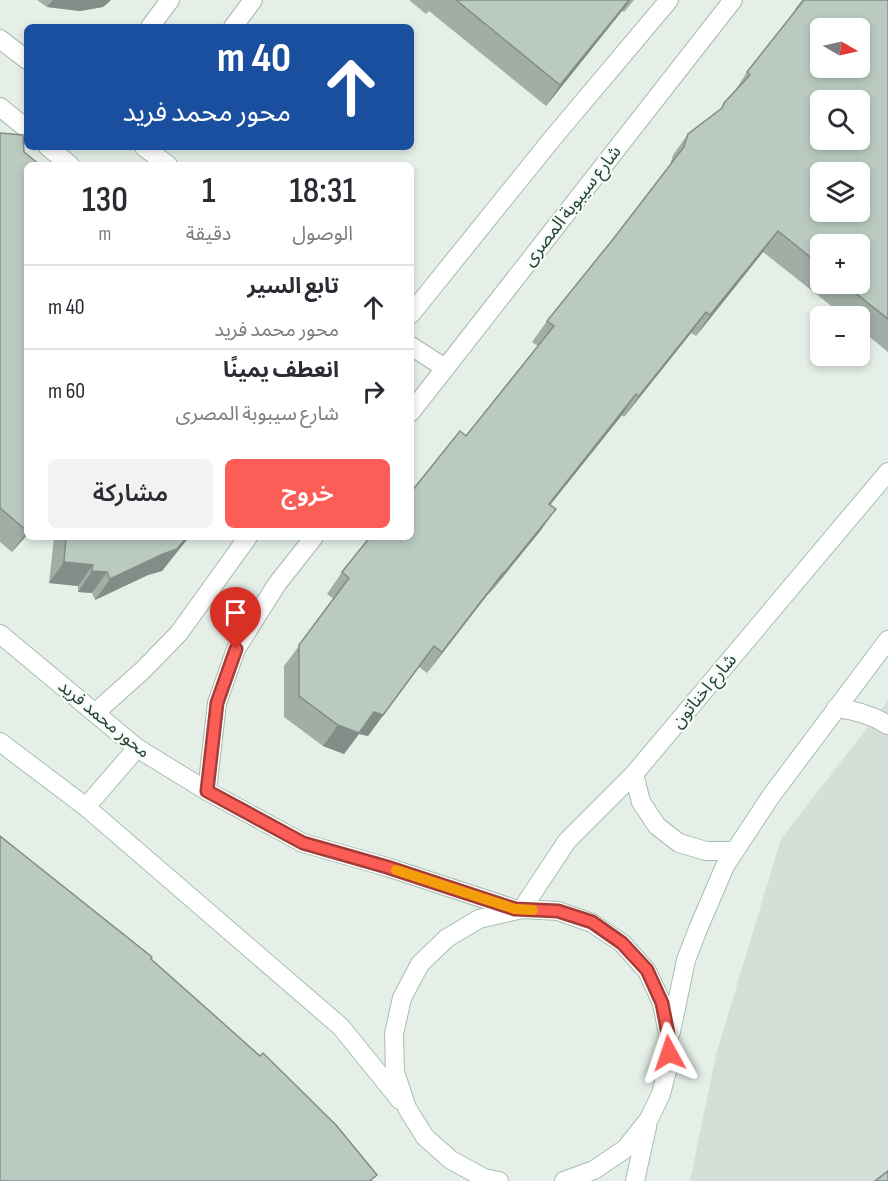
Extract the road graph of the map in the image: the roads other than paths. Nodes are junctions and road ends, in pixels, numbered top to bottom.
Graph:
1 (170, 0) edge
2 (253, 0) edge
3 (669, 0) edge
4 (734, 0) edge
5 (152, 24) edge
6 (235, 24) edge
7 (0, 39) edge
8 (24, 58) edge
9 (0, 107) edge
10 (24, 127) edge
11 (52, 150) edge
12 (150, 150) edge
13 (166, 158) edge
14 (66, 162) edge
15 (414, 310) edge
16 (414, 348) edge
17 (444, 368) junction
18 (414, 408) edge
19 (888, 472) edge
20 (246, 540) edge
21 (312, 540) edge
22 (0, 634) edge
23 (886, 650) edge
24 (836, 708) junction
25 (95, 713) junction
26 (888, 725) edge
27 (0, 742) edge
28 (136, 748) junction
29 (634, 774) junction
30 (207, 791) junction
31 (86, 807) junction
32 (734, 851) junction
33 (519, 909) junction
34 (669, 1039) junction
35 (407, 1108) junction
36 (649, 1119) junction
37 (450, 1160) junction
38 (465, 1181) edge
39 (499, 1181) edge
40 (564, 1181) edge
41 (634, 1181) edge

1 - 5 main road
2 - 6 main road
3 - 15 main road
4 - 17 main road, شارع سيبوبة المصرى
7 - 8 main road
9 - 10 main road
11 - 14 main road
12 - 13 main road
16 - 17 main road
17 - 18 main road, شارع سيبوبة المصرى
19 - 29 main road, شارع اخناتون
20 - 25 main road
21 - 30 main road
22 - 25 main road, محور محمد فريد
23 - 24 main road
24 - 26 main road
24 - 32 main road
25 - 28 main road, محور محمد فريد
27 - 31 main road
28 - 30 main road, محور محمد فريد
28 - 31 main road
29 - 32 main road
29 - 33 main road, شارع اخناتون
30 - 33 main road, محور محمد فريد
31 - 35 main road
32 - 34 main road
33 - 34 main road
33 - 35 main road
34 - 36 main road
35 - 37 main road
36 - 40 main road
36 - 41 main road
37 - 38 main road
37 - 39 main road

